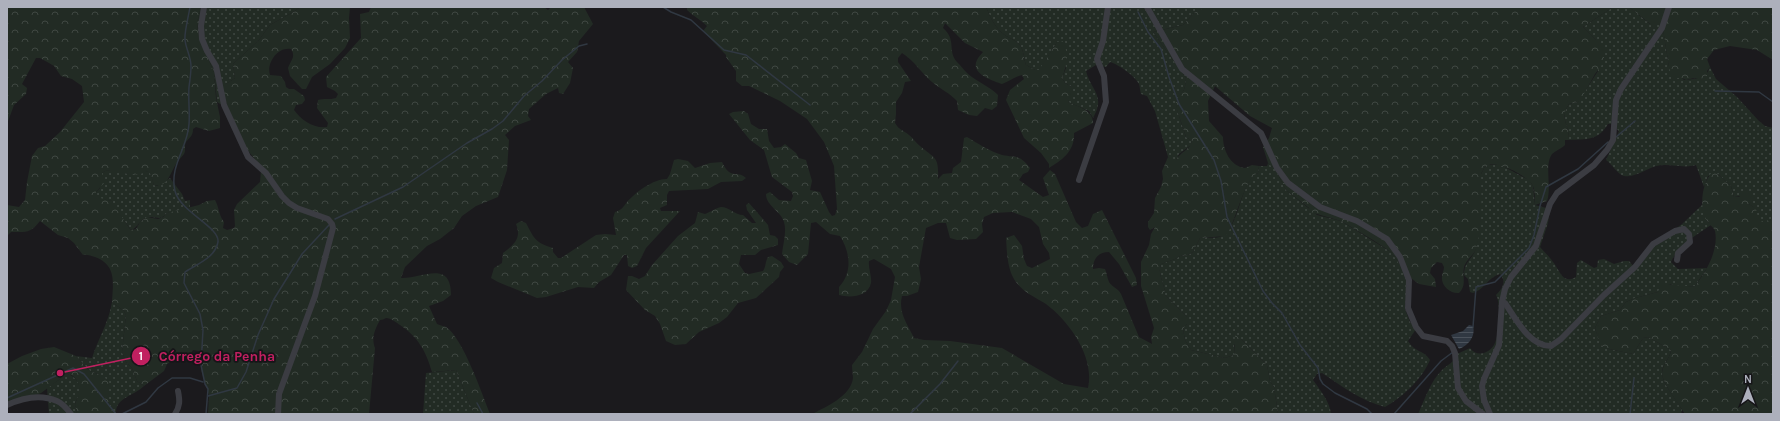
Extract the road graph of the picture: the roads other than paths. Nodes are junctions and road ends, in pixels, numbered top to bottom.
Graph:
1 (204, 7) edge
2 (1108, 7) edge
3 (1147, 7) edge
4 (1669, 7) edge
5 (1079, 180) dead end
6 (1677, 260) dead end
7 (1502, 302) junction
8 (178, 392) dead end
9 (7, 405) edge
10 (71, 414) edge
11 (175, 414) edge
12 (278, 414) edge
13 (1484, 414) edge
14 (1490, 414) edge

1 - 12 street
2 - 5 street
3 - 13 street
4 - 7 street
6 - 7 street
7 - 14 street
8 - 11 street
9 - 10 street

